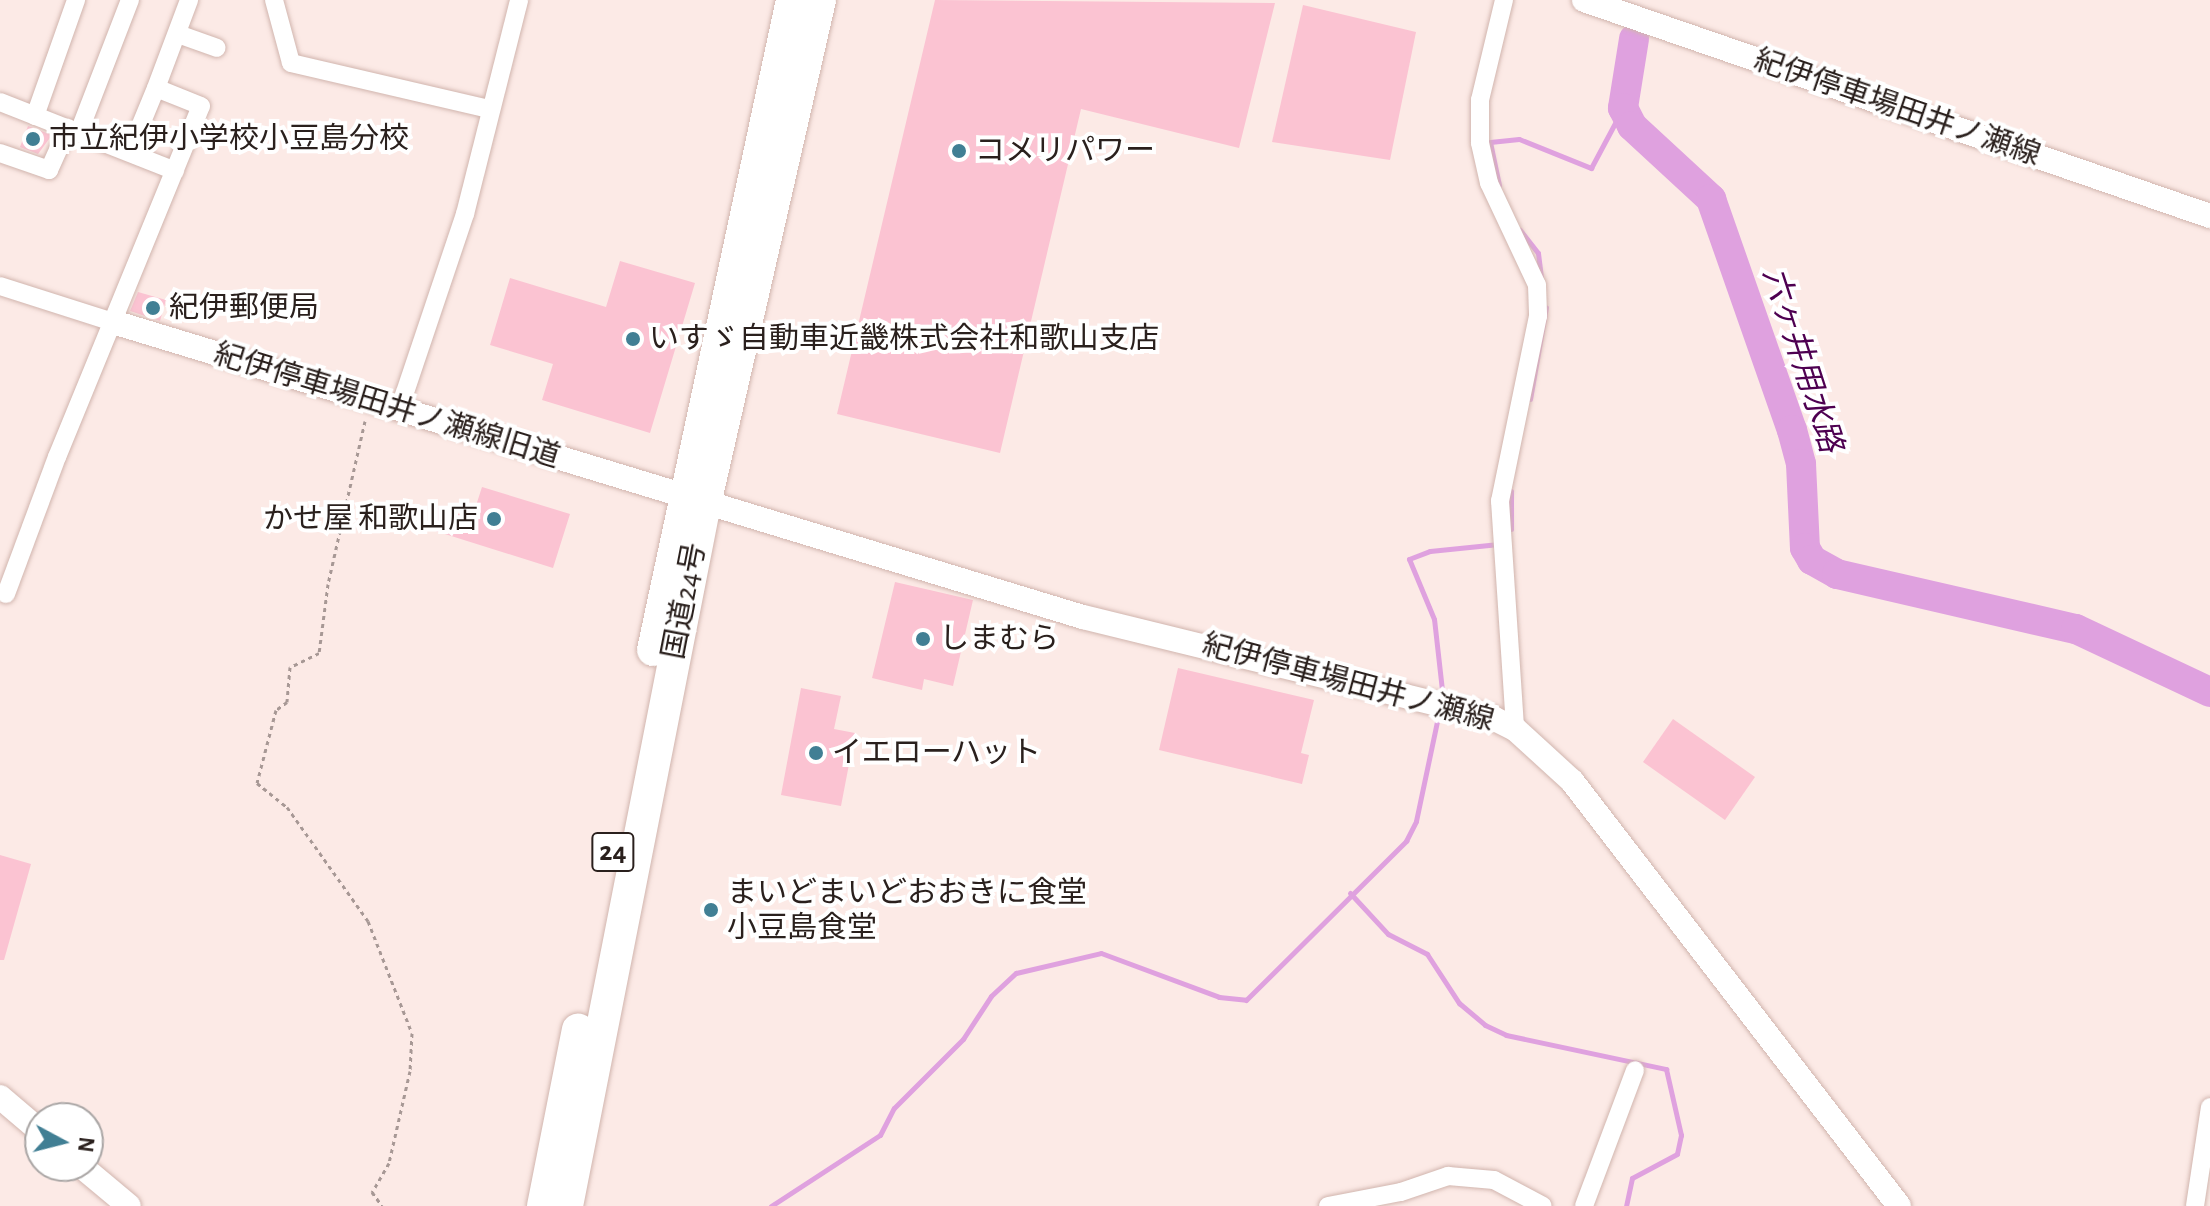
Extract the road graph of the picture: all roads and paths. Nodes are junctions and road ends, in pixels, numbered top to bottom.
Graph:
1 (76, 0) edge
2 (130, 0) edge
3 (189, 0) edge
4 (274, 0) edge
5 (519, 0) edge
6 (792, 0) edge
7 (820, 0) edge
8 (1504, 0) edge
9 (1584, 0) edge
10 (178, 34) junction
11 (217, 48) dead end
12 (156, 88) junction
13 (1, 104) edge
14 (488, 109) junction
15 (35, 116) junction
16 (74, 130) junction
17 (130, 151) junction
18 (0, 153) edge
19 (175, 171) junction
20 (2210, 216) edge
21 (0, 286) edge
22 (113, 322) junction
23 (368, 401) junction
24 (399, 410) junction
25 (694, 501) junction
26 (6, 594) dead end
27 (1515, 729) junction
28 (1635, 1070) dead end
29 (0, 1097) edge
30 (2210, 1107) edge
31 (24, 1117) edge
32 (100, 1182) edge
33 (129, 1206) edge
34 (382, 1206) edge
35 (543, 1206) edge
36 (567, 1206) edge
37 (1328, 1206) edge
38 (1543, 1206) edge
39 (1584, 1206) edge
40 (1899, 1206) edge
41 (2195, 1206) edge

1 - 15 street
2 - 16 street
3 - 10 street
4 - 14 street
5 - 14 street
6 - 25 highway, 国道24号 / 24
7 - 25 highway, 国道24号 / 24
8 - 27 street
9 - 20 main road, 紀伊停車場田井ノ瀬線
10 - 11 street
10 - 12 street
12 - 17 street
12 - 19 street
13 - 15 street
14 - 24 street
15 - 16 street
16 - 17 street
16 - 18 street
17 - 19 street
19 - 22 street
21 - 22 street, 紀伊停車場田井ノ瀬線旧道
22 - 23 main road, 紀伊停車場田井ノ瀬線旧道
22 - 26 street
23 - 24 main road, 紀伊停車場田井ノ瀬線旧道
23 - 34 path
24 - 25 main road, 紀伊停車場田井ノ瀬線旧道
25 - 27 main road, 紀伊停車場田井ノ瀬線
25 - 35 highway, 国道24号 / 24
25 - 36 highway, 国道24号 / 24
27 - 40 main road, 紀伊停車場田井ノ瀬線
28 - 39 street
29 - 31 main road
30 - 41 street
32 - 33 main road
37 - 38 street

